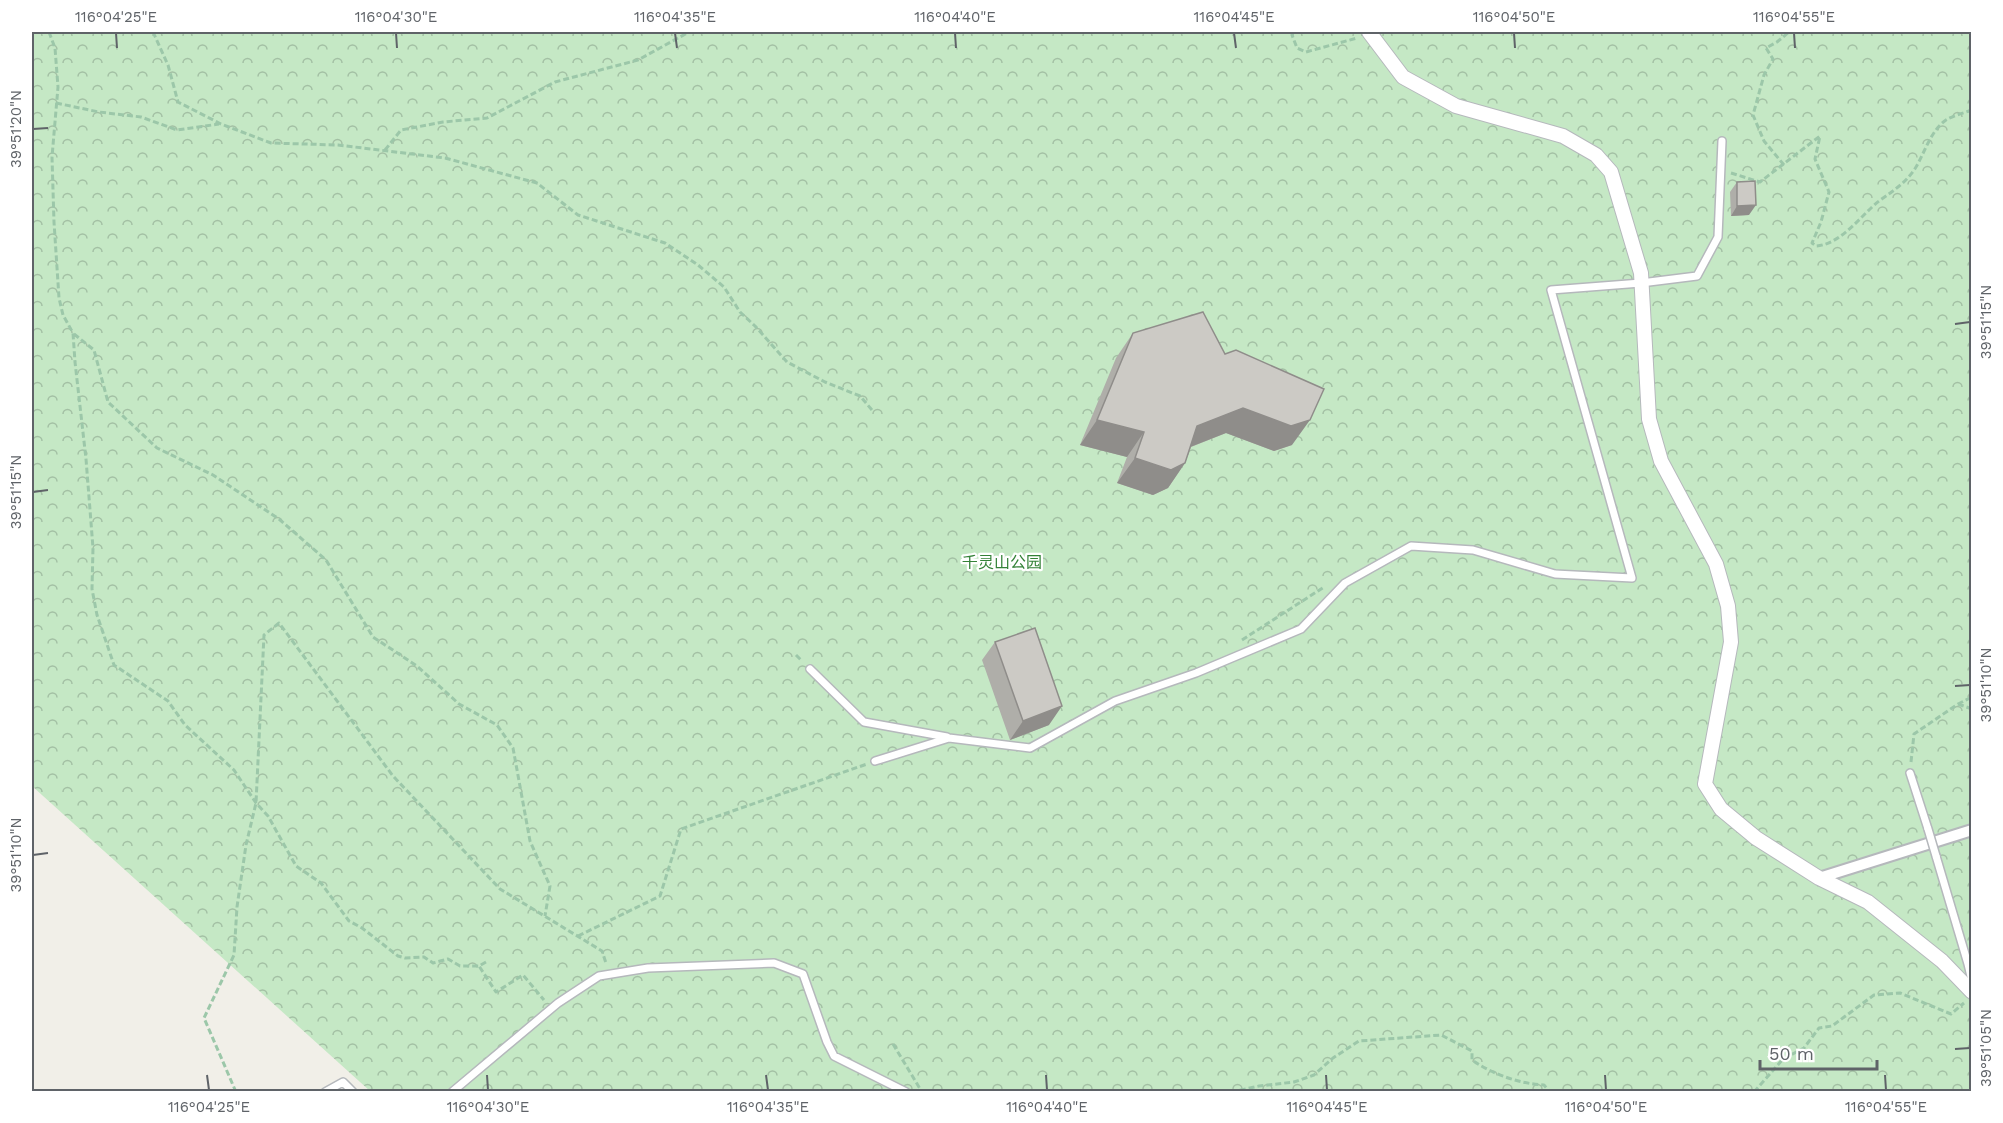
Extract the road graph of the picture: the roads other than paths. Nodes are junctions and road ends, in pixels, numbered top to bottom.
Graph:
1 (1370, 33) edge
2 (1722, 141) dead end
3 (1641, 283) junction
4 (810, 669) dead end
5 (949, 738) junction
6 (875, 761) road end
7 (1910, 773) road end
8 (1971, 830) edge
9 (1820, 878) junction
10 (1971, 981) edge
11 (1971, 992) edge
12 (326, 1092) edge
13 (353, 1092) edge
14 (452, 1092) edge
15 (906, 1092) edge

1 - 3 street
2 - 3 lane
3 - 5 lane
3 - 9 street
4 - 5 lane
5 - 6 lane
7 - 10 lane, bridge
8 - 9 street
9 - 11 street
12 - 13 lane
14 - 15 lane

